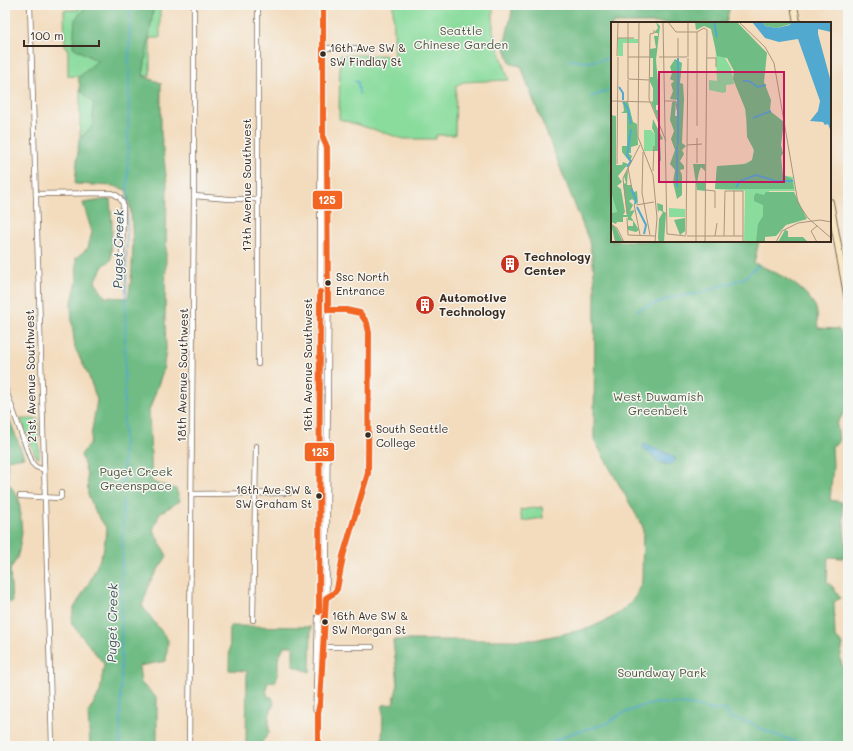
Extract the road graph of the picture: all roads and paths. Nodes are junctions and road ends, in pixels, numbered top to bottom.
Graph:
1 (30, 5) edge
2 (194, 5) edge
3 (258, 5) edge
4 (323, 5) edge
5 (794, 5) edge
6 (797, 22) edge
7 (323, 48) junction
8 (355, 48) dead end
9 (36, 194) junction
10 (194, 196) junction
11 (257, 199) junction
12 (831, 207) edge
13 (122, 260) dead end
14 (848, 300) edge
15 (258, 364) dead end
16 (5, 388) edge
17 (256, 446) dead end
18 (44, 470) junction
19 (61, 493) dead end
20 (256, 493) junction
21 (289, 493) dead end
22 (191, 494) junction
23 (20, 496) dead end
24 (45, 499) junction
25 (253, 620) dead end
26 (321, 647) junction
27 (372, 647) dead end
28 (52, 746) edge
29 (189, 746) edge
30 (318, 746) edge

1 - 9 street, 21st Avenue Southwest
2 - 10 street, 18th Avenue Southwest
3 - 11 street, 17th Avenue Southwest
4 - 7 street, 16th Avenue Southwest
5 - 6 main road
7 - 8 street
7 - 26 street, 16th Avenue Southwest
9 - 13 street
9 - 18 street, 21st Avenue Southwest
10 - 11 street
10 - 22 street, 18th Avenue Southwest
11 - 15 street, 17th Avenue Southwest
12 - 14 main road
16 - 18 street
17 - 20 street
18 - 24 street, 21st Avenue Southwest
19 - 24 street
20 - 21 street
20 - 22 street
20 - 25 street
22 - 29 street, 18th Avenue Southwest
23 - 24 street
24 - 28 street, 21st Avenue Southwest
26 - 27 street
26 - 30 street, 16th Avenue Southwest

